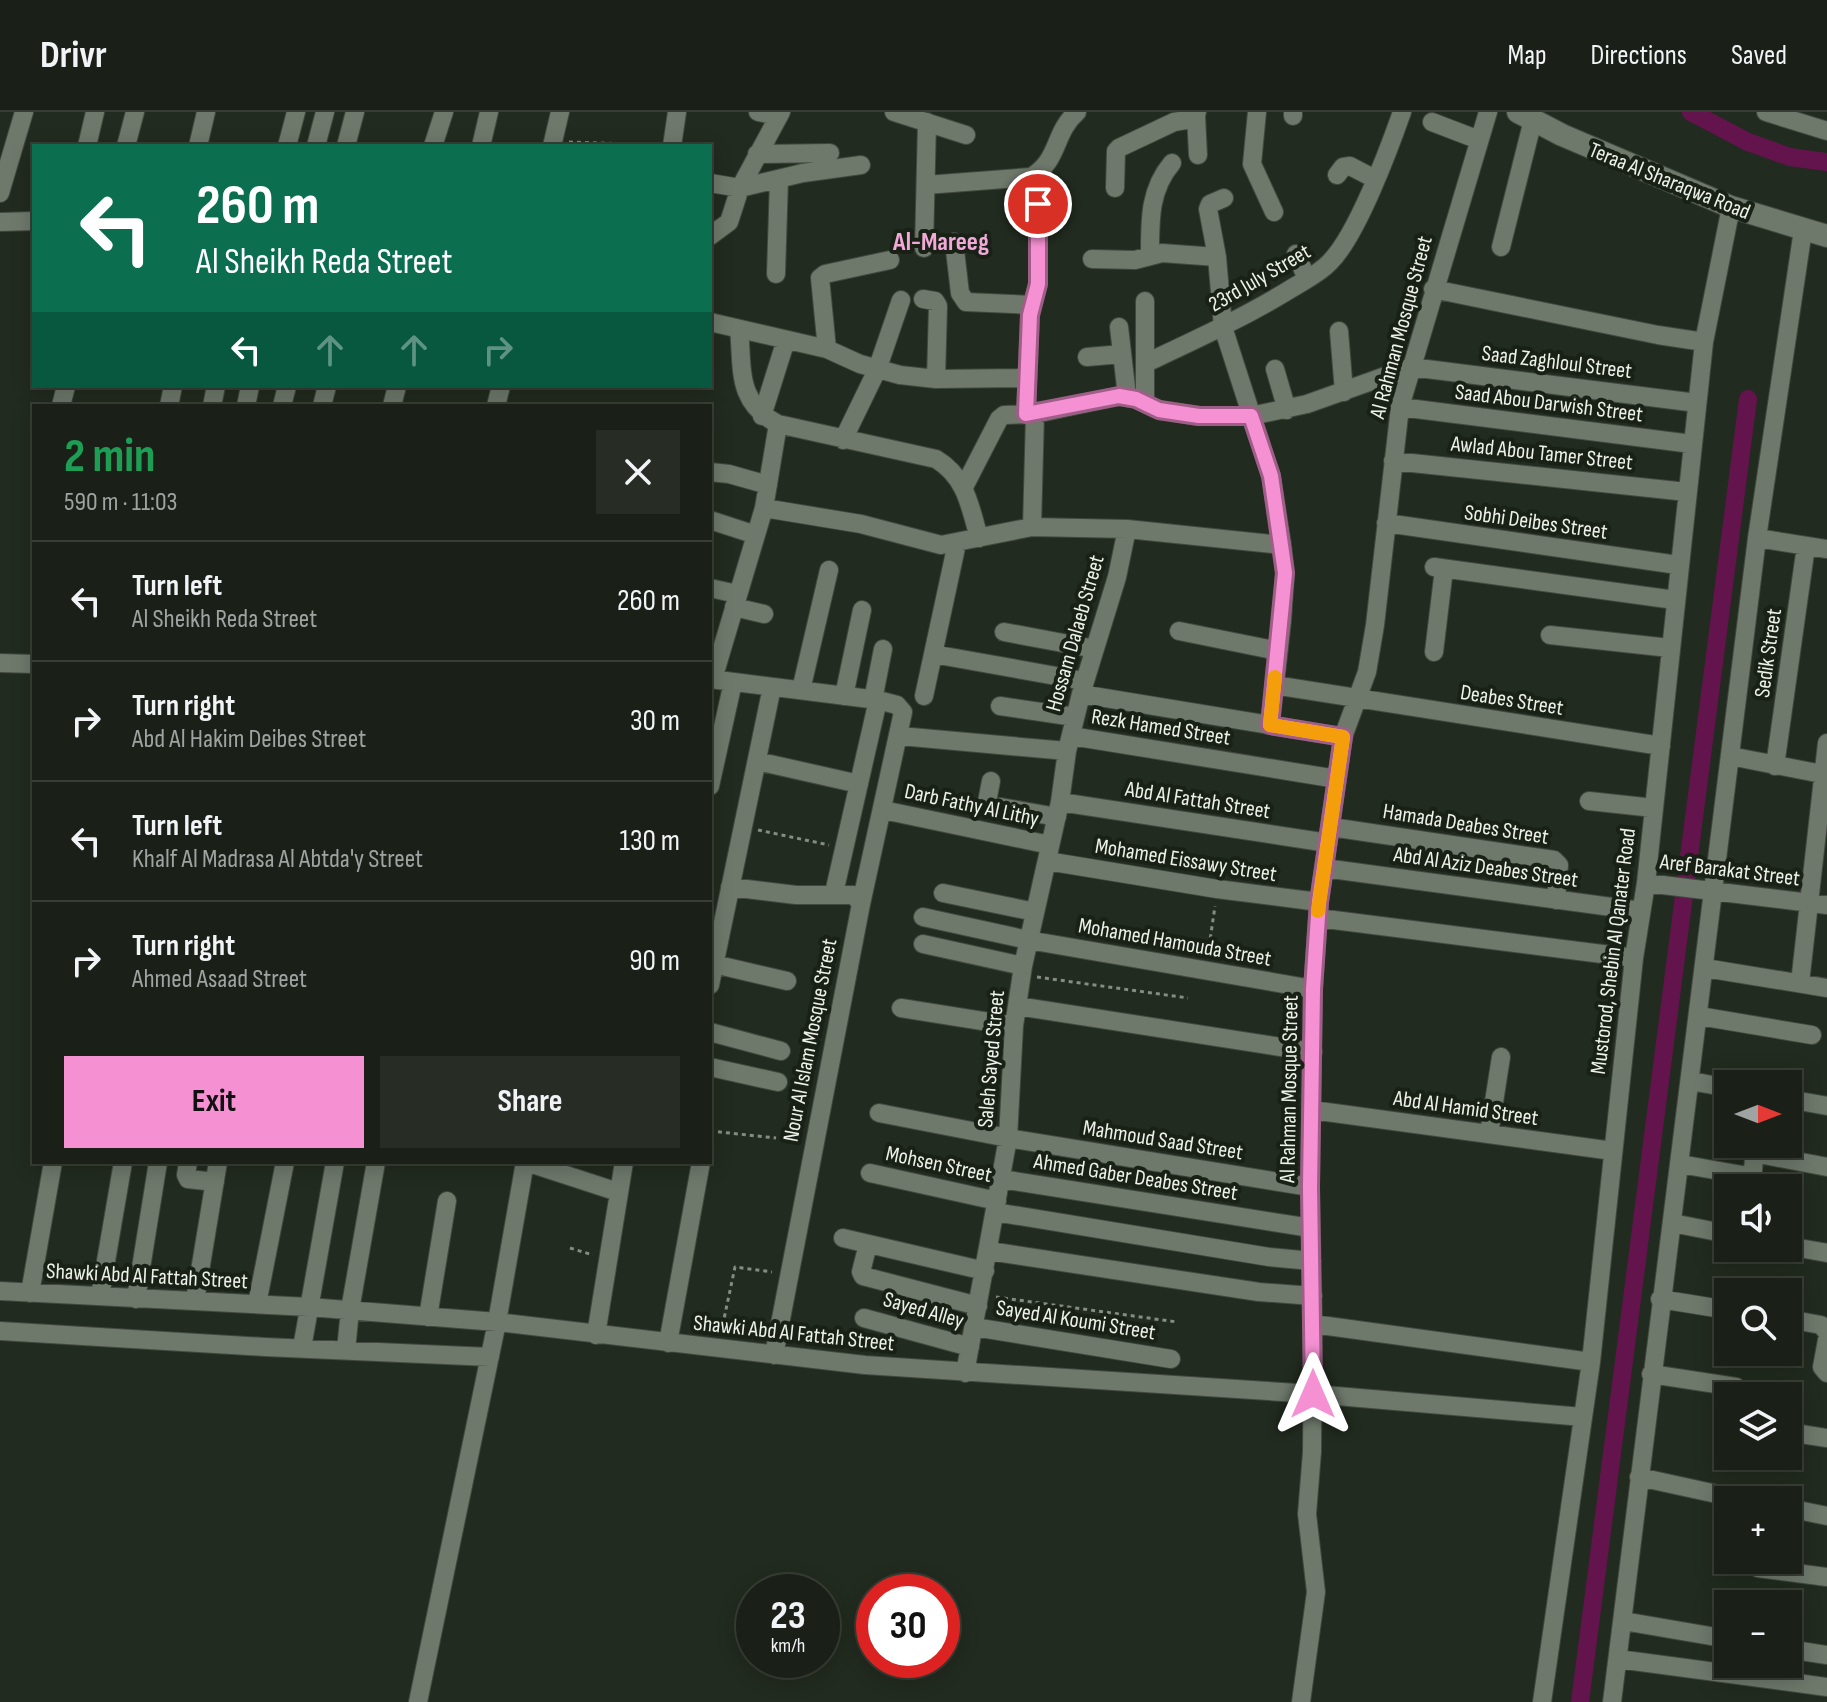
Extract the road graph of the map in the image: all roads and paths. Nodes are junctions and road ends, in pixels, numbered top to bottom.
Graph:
1 (24, 112) edge
2 (95, 112) edge
3 (135, 112) edge
4 (206, 112) edge
5 (296, 112) edge
6 (325, 112) edge
7 (355, 112) edge
8 (489, 112) edge
9 (560, 112) edge
10 (677, 112) edge
11 (758, 112) edge
12 (894, 112) edge
13 (1077, 112) edge
14 (1257, 112) edge
15 (1402, 112) edge
16 (1488, 112) edge
17 (1766, 112) edge
18 (780, 114) edge
19 (1197, 114) edge
20 (1525, 116) edge
21 (1164, 118) edge
22 (1800, 118) edge
23 (442, 120) edge
24 (927, 122) junction
25 (1432, 122) dead end
26 (1827, 131) edge
27 (966, 135) dead end
28 (1479, 140) junction
29 (87, 144) edge
30 (127, 144) edge
31 (198, 144) edge
32 (288, 144) edge
33 (317, 144) edge
34 (347, 144) edge
35 (434, 144) edge
36 (481, 144) edge
37 (553, 144) edge
38 (672, 144) edge
39 (830, 153) dead end
40 (757, 154) junction
41 (1198, 155) dead end
42 (1172, 163) dead end
43 (861, 165) dead end
44 (1337, 175) dead end
45 (779, 179) junction
46 (1375, 179) junction
47 (712, 183) edge
48 (926, 185) junction
49 (740, 188) junction
50 (1115, 188) dead end
51 (0, 193) edge
52 (1224, 198) dead end
53 (1038, 204) dead end
54 (1731, 207) junction
55 (1274, 212) dead end
56 (32, 221) edge
57 (0, 222) edge
58 (1803, 230) junction
59 (712, 235) edge
60 (1827, 236) edge
61 (954, 242) dead end
62 (1501, 247) dead end
63 (924, 248) dead end
64 (1296, 254) dead end
65 (1150, 256) junction
66 (1217, 257) junction
67 (1092, 259) dead end
68 (890, 260) dead end
69 (776, 274) dead end
70 (1307, 279) junction
71 (1433, 289) junction
72 (923, 299) dead end
73 (901, 300) dead end
74 (1145, 301) dead end
75 (1032, 305) junction
76 (712, 322) edge
77 (1119, 327) dead end
78 (1223, 327) junction
79 (739, 329) junction
80 (1339, 331) dead end
81 (786, 340) junction
82 (1704, 342) junction
83 (827, 349) junction
84 (1122, 354) junction
85 (1087, 357) dead end
86 (1146, 363) junction
87 (1411, 367) junction
88 (1275, 369) dead end
89 (877, 370) junction
90 (1027, 378) junction
91 (936, 379) junction
92 (1344, 392) junction
93 (1136, 399) junction
94 (1697, 403) junction
95 (1400, 407) junction
96 (1287, 410) junction
97 (1030, 414) junction
98 (1251, 416) junction
99 (770, 420) junction
100 (843, 440) junction
101 (1692, 444) junction
102 (1393, 461) junction
103 (712, 472) edge
104 (768, 485) junction
105 (964, 487) junction
106 (1687, 492) junction
107 (764, 508) junction
108 (713, 521) dead end
109 (1386, 523) junction
110 (1032, 527) junction
111 (1127, 529) junction
112 (756, 535) junction
113 (979, 538) junction
114 (1757, 538) junction
115 (957, 543) junction
116 (1282, 545) junction
117 (1806, 546) junction
118 (1827, 549) edge
119 (1678, 565) junction
120 (829, 570) dead end
121 (712, 589) edge
122 (736, 600) junction
123 (1675, 600) junction
124 (862, 610) dead end
125 (764, 614) dead end
126 (1179, 631) dead end
127 (1004, 632) dead end
128 (1550, 635) dead end
129 (1670, 648) junction
130 (883, 649) dead end
131 (1095, 649) junction
132 (1278, 651) junction
133 (1434, 652) dead end
134 (933, 654) junction
135 (0, 663) edge
136 (32, 664) edge
137 (712, 676) edge
138 (712, 679) edge
139 (733, 682) junction
140 (1274, 685) junction
141 (772, 687) junction
142 (1082, 687) junction
143 (801, 690) junction
144 (844, 696) junction
145 (924, 696) dead end
146 (1355, 699) junction
147 (876, 700) junction
148 (1000, 706) dead end
149 (1075, 717) junction
150 (1270, 725) junction
151 (900, 736) junction
152 (1343, 737) junction
153 (1069, 743) junction
154 (1827, 743) edge
155 (1661, 746) junction
156 (1730, 756) junction
157 (757, 761) junction
158 (1775, 766) junction
159 (1825, 775) edge
160 (712, 777) edge
161 (1337, 779) junction
162 (991, 781) dead end
163 (859, 784) junction
164 (1589, 801) dead end
165 (1654, 808) junction
166 (883, 810) junction
167 (1059, 810) junction
168 (743, 827) junction
169 (1330, 835) junction
170 (844, 848) junction
171 (1048, 853) junction
172 (1324, 868) junction
173 (1656, 884) junction
174 (730, 887) junction
175 (1217, 889) junction
176 (1707, 890) junction
177 (834, 893) junction
178 (943, 893) dead end
179 (1556, 900) junction
180 (861, 904) junction
181 (1818, 904) edge
182 (1318, 910) junction
183 (1641, 911) junction
184 (1035, 912) junction
185 (923, 917) dead end
186 (1028, 940) junction
187 (923, 944) dead end
188 (1634, 958) junction
189 (714, 964) junction
190 (1705, 968) junction
191 (1206, 970) junction
192 (1022, 971) junction
193 (712, 974) edge
194 (787, 981) dead end
195 (1800, 983) junction
196 (1827, 988) edge
197 (1313, 989) junction
198 (1188, 998) dead end
199 (1017, 1006) junction
200 (901, 1008) dead end
201 (1699, 1016) junction
202 (1014, 1026) junction
203 (712, 1033) edge
204 (1812, 1035) dead end
205 (781, 1051) dead end
206 (1313, 1052) junction
207 (1501, 1057) dead end
208 (712, 1067) edge
209 (1691, 1081) junction
210 (778, 1082) dead end
211 (1714, 1085) edge
212 (1802, 1102) edge
213 (1827, 1106) edge
214 (1312, 1110) junction
215 (879, 1113) dead end
216 (712, 1131) edge
217 (1489, 1134) junction
218 (776, 1138) dead end
219 (1008, 1138) junction
220 (1613, 1151) junction
221 (53, 1164) edge
222 (123, 1164) edge
223 (158, 1164) edge
224 (188, 1164) edge
225 (218, 1164) edge
226 (285, 1164) edge
227 (335, 1164) edge
228 (376, 1164) edge
229 (526, 1164) edge
230 (532, 1164) edge
231 (624, 1164) edge
232 (701, 1164) edge
233 (1680, 1164) junction
234 (1827, 1167) edge
235 (870, 1173) dead end
236 (1001, 1179) junction
237 (215, 1182) junction
238 (1310, 1187) junction
239 (618, 1192) junction
240 (447, 1201) dead end
241 (996, 1207) junction
242 (1672, 1223) junction
243 (1311, 1228) junction
244 (1714, 1231) edge
245 (843, 1238) dead end
246 (868, 1244) junction
247 (570, 1248) dead end
248 (1802, 1248) edge
249 (989, 1251) junction
250 (1825, 1252) edge
251 (607, 1260) junction
252 (1312, 1261) junction
253 (985, 1271) junction
254 (789, 1275) junction
255 (0, 1291) edge
256 (30, 1293) junction
257 (100, 1296) junction
258 (1313, 1296) junction
259 (136, 1299) junction
260 (1660, 1299) junction
261 (980, 1300) junction
262 (195, 1301) junction
263 (257, 1304) junction
264 (309, 1307) junction
265 (1714, 1308) edge
266 (350, 1310) junction
267 (428, 1317) junction
268 (864, 1318) dead end
269 (497, 1322) junction
270 (1177, 1322) dead end
271 (1313, 1324) junction
272 (974, 1327) junction
273 (0, 1331) edge
274 (596, 1335) junction
275 (1827, 1340) edge
276 (668, 1343) junction
277 (970, 1347) junction
278 (302, 1348) junction
279 (718, 1348) junction
280 (346, 1350) junction
281 (774, 1355) junction
282 (490, 1357) junction
283 (1171, 1359) dead end
284 (1591, 1362) junction
285 (965, 1373) junction
286 (1827, 1373) edge
287 (1651, 1374) junction
288 (1714, 1384) edge
289 (1313, 1394) junction
290 (1583, 1417) junction
291 (1802, 1434) edge
292 (1827, 1438) edge
293 (1639, 1477) junction
294 (1714, 1493) edge
295 (1802, 1511) edge
296 (1827, 1516) edge
297 (1802, 1574) edge
298 (1827, 1577) edge
299 (1623, 1621) junction
300 (1714, 1637) edge
301 (1802, 1651) edge
302 (1827, 1655) edge
303 (1618, 1659) junction
304 (1827, 1687) edge
305 (418, 1702) edge
306 (1301, 1702) edge
307 (1542, 1702) edge
308 (1612, 1702) edge

1 - 51 street
2 - 29 street
3 - 30 street
4 - 31 street
5 - 32 street
6 - 33 street
7 - 34 street
8 - 36 street
9 - 37 street
10 - 38 street
11 - 18 street
12 - 24 street
13 - 48 street
14 - 55 street
15 - 46 street, 23rd July Street
16 - 28 street, Al Rahman Mosque Street
17 - 22 street
18 - 40 street
19 - 21 street
19 - 41 street
20 - 54 street, Teraa Al Sharaqwa Road
20 - 62 street
21 - 50 street
22 - 26 street
23 - 35 street
24 - 27 street
24 - 48 street
25 - 28 street
28 - 71 street, Al Rahman Mosque Street
39 - 40 street
40 - 49 street
42 - 65 street
43 - 45 street
44 - 46 street
45 - 49 street
45 - 69 street
46 - 70 street, 23rd July Street
47 - 49 street
48 - 63 street
49 - 59 street
52 - 66 street
53 - 75 street
54 - 58 street, Teraa Al Sharaqwa Road
54 - 82 street, Mustorod, Shebin Al Qanater Road
56 - 57 street
58 - 60 street, Teraa Al Sharaqwa Road
58 - 114 street
61 - 75 street
64 - 70 street
65 - 66 street
65 - 67 street
66 - 78 street
68 - 83 street
70 - 78 street, 23rd July Street
71 - 82 street
71 - 87 street, Al Rahman Mosque Street
72 - 91 street
73 - 89 street
74 - 86 street
75 - 90 street
76 - 79 street
77 - 84 street
78 - 86 street, 23rd July Street
78 - 98 street
79 - 81 street
79 - 99 street
80 - 92 street
81 - 83 street
81 - 99 street
82 - 94 street, Mustorod, Shebin Al Qanater Road
83 - 89 street
84 - 85 street
84 - 93 street
86 - 93 street
87 - 92 street
87 - 94 street, Saad Zaghloul Street
87 - 95 street, Al Rahman Mosque Street
88 - 96 street
89 - 91 street
89 - 100 street
90 - 91 street
90 - 97 street
92 - 96 street
93 - 97 street
93 - 98 street
94 - 101 street, Mustorod, Shebin Al Qanater Road
95 - 101 street, Saad Abou Darwish Street
95 - 102 street, Al Rahman Mosque Street
96 - 98 street
97 - 105 street
97 - 110 street
98 - 116 street
99 - 100 street
99 - 104 street
100 - 105 street
101 - 106 street, Mustorod, Shebin Al Qanater Road
102 - 106 street, Awlad Abou Tamer Street
102 - 109 street, Al Rahman Mosque Street
103 - 104 street
104 - 107 street
105 - 113 street
106 - 119 street, Mustorod, Shebin Al Qanater Road
107 - 112 street
107 - 115 street
108 - 112 street
109 - 119 street, Sobhi Deibes Street
109 - 146 street, Al Rahman Mosque Street
110 - 111 street
110 - 113 street
111 - 116 street
111 - 131 street, Hossam Dalaeb Street
112 - 122 street
113 - 115 street
114 - 117 street
114 - 156 street
115 - 134 street
116 - 132 street
117 - 118 street
117 - 158 street, Sedik Street
119 - 123 street, Mustorod, Shebin Al Qanater Road
120 - 143 street
121 - 122 street
122 - 125 street
122 - 137 street
123 - 129 street, Mustorod, Shebin Al Qanater Road
123 - 133 street
124 - 144 street
126 - 132 street
127 - 131 street
128 - 129 street
129 - 155 street, Mustorod, Shebin Al Qanater Road
130 - 147 street
131 - 142 street, Hossam Dalaeb Street
132 - 140 street
134 - 142 street
134 - 145 street
135 - 136 street
138 - 139 street
139 - 141 street
139 - 160 street
140 - 146 street
140 - 150 street
141 - 143 street
141 - 157 street
142 - 149 street, Hossam Dalaeb Street
142 - 150 street
143 - 144 street
144 - 147 street
146 - 152 street, Al Rahman Mosque Street
146 - 155 street, Deabes Street
147 - 151 street
147 - 163 street
148 - 149 street
149 - 153 street, Hossam Dalaeb Street
150 - 152 street
151 - 153 street, Rezk Hamed Street
151 - 166 street, Nour Al Islam Mosque Street
152 - 161 street, Al Rahman Mosque Street
153 - 161 street, Rezk Hamed Street
153 - 167 street, Saleh Sayed Street
154 - 159 street
155 - 165 street, Mustorod, Shebin Al Qanater Road
156 - 158 street
156 - 176 street
157 - 163 street
157 - 168 street
158 - 159 street
159 - 181 street
161 - 169 street, Al Rahman Mosque Street
162 - 167 street, Abd Al Fattah Street
163 - 170 street
164 - 165 street
165 - 173 street, Mustorod, Shebin Al Qanater Road
166 - 171 street, Darb Fathy Al Lithy
166 - 180 street, Nour Al Islam Mosque Street
167 - 169 street, Abd Al Fattah Street
167 - 171 street, Saleh Sayed Street
168 - 170 path
168 - 174 street
169 - 172 street, Al Rahman Mosque Street
169 - 179 street, Hamada Deabes Street
170 - 177 street
171 - 175 street, Mohamed Eissawy Street
171 - 184 street, Saleh Sayed Street
172 - 179 street, Abd Al Aziz Deabes Street
172 - 182 street, Al Rahman Mosque Street
173 - 176 street, Aref Barakat Street
173 - 183 street, Mustorod, Shebin Al Qanater Road
174 - 177 street
174 - 189 street
175 - 182 street, Mohamed Eissawy Street
175 - 191 path
176 - 181 street, Aref Barakat Street
176 - 190 street
177 - 180 street
178 - 184 street
179 - 183 street, Abd Al Aziz Deabes Street
180 - 254 street, Nour Al Islam Mosque Street
181 - 195 street
182 - 188 street, Mohamed Eissawy Street
182 - 197 street, Al Rahman Mosque Street
183 - 188 street, Mustorod, Shebin Al Qanater Road
184 - 186 street, Saleh Sayed Street
185 - 186 street, Mohamed Hamouda Street
186 - 191 street, Mohamed Hamouda Street
186 - 192 street, Saleh Sayed Street
187 - 192 street
188 - 220 street, Mustorod, Shebin Al Qanater Road
189 - 193 street
189 - 194 street
190 - 195 street
190 - 201 street
191 - 197 street, Mohamed Hamouda Street
192 - 198 path
192 - 199 street, Saleh Sayed Street
195 - 196 street
197 - 206 street, Al Rahman Mosque Street
199 - 202 street, Saleh Sayed Street
199 - 206 street
200 - 202 street
201 - 204 street
201 - 209 street
202 - 219 street, Saleh Sayed Street
203 - 205 street
206 - 214 street, Al Rahman Mosque Street
207 - 217 street
208 - 210 street
209 - 211 street
209 - 233 street
212 - 213 street
214 - 217 street, Abd Al Hamid Street
214 - 238 street, Al Rahman Mosque Street
215 - 219 street, Mahmoud Saad Street
216 - 218 path
217 - 220 street, Abd Al Hamid Street
219 - 236 street, Saleh Sayed Street
219 - 238 street, Mahmoud Saad Street
220 - 284 street, Mustorod, Shebin Al Qanater Road
221 - 256 street
222 - 257 street
223 - 259 street
224 - 237 street
225 - 237 street
226 - 263 street
227 - 264 street
228 - 266 street
229 - 269 street
230 - 239 street
231 - 239 street
232 - 276 street
233 - 234 street
233 - 242 street
235 - 241 street, Mohsen Street
236 - 241 street, Saleh Sayed Street
236 - 243 street, Ahmed Gaber Deabes Street
237 - 262 street
238 - 243 street, Al Rahman Mosque Street
239 - 251 street
240 - 267 street
241 - 249 street, Saleh Sayed Street
241 - 252 street, Mohsen Street
242 - 244 street
242 - 260 street
243 - 252 street, Al Rahman Mosque Street
245 - 246 street
246 - 253 street
246 - 261 street
247 - 251 path
248 - 250 street
249 - 253 street, Saleh Sayed Street
249 - 258 street
251 - 274 street
252 - 258 street, Al Rahman Mosque Street
253 - 261 street, Saleh Sayed Street
254 - 279 path
254 - 281 street, Nour Al Islam Mosque Street
255 - 256 street, Shawki Abd Al Fattah Street
256 - 257 street, Shawki Abd Al Fattah Street
257 - 259 street, Shawki Abd Al Fattah Street
258 - 271 street, Al Rahman Mosque Street
259 - 262 street, Shawki Abd Al Fattah Street
260 - 265 street
260 - 287 street
261 - 270 path
261 - 272 street, Saleh Sayed Street
262 - 263 street, Shawki Abd Al Fattah Street
263 - 264 street, Shawki Abd Al Fattah Street
264 - 266 street, Shawki Abd Al Fattah Street
264 - 278 street
266 - 267 street, Shawki Abd Al Fattah Street
266 - 280 street
267 - 269 street, Shawki Abd Al Fattah Street
268 - 277 street, Sayed Alley
269 - 274 street, Shawki Abd Al Fattah Street
269 - 282 street
271 - 284 street
271 - 289 street, Al Rahman Mosque Street
272 - 277 street, Saleh Sayed Street
272 - 283 street, Sayed Al Koumi Street
273 - 278 street
274 - 276 street, Shawki Abd Al Fattah Street
275 - 286 street
276 - 279 street, Shawki Abd Al Fattah Street
277 - 285 street, Saleh Sayed Street
278 - 280 street
279 - 281 street, Shawki Abd Al Fattah Street
280 - 282 street
281 - 285 street, Shawki Abd Al Fattah Street
282 - 305 street
284 - 290 street, Mustorod, Shebin Al Qanater Road
285 - 289 street, Shawki Abd Al Fattah Street
287 - 288 street
287 - 293 street
289 - 290 street, Shawki Abd Al Fattah Street
289 - 306 street, Al Rahman Mosque Street
290 - 307 street, Mustorod, Shebin Al Qanater Road
291 - 292 street
293 - 294 street
293 - 299 street
295 - 296 street
297 - 298 street
299 - 300 street
299 - 303 street
301 - 302 street
303 - 304 street
303 - 308 street

